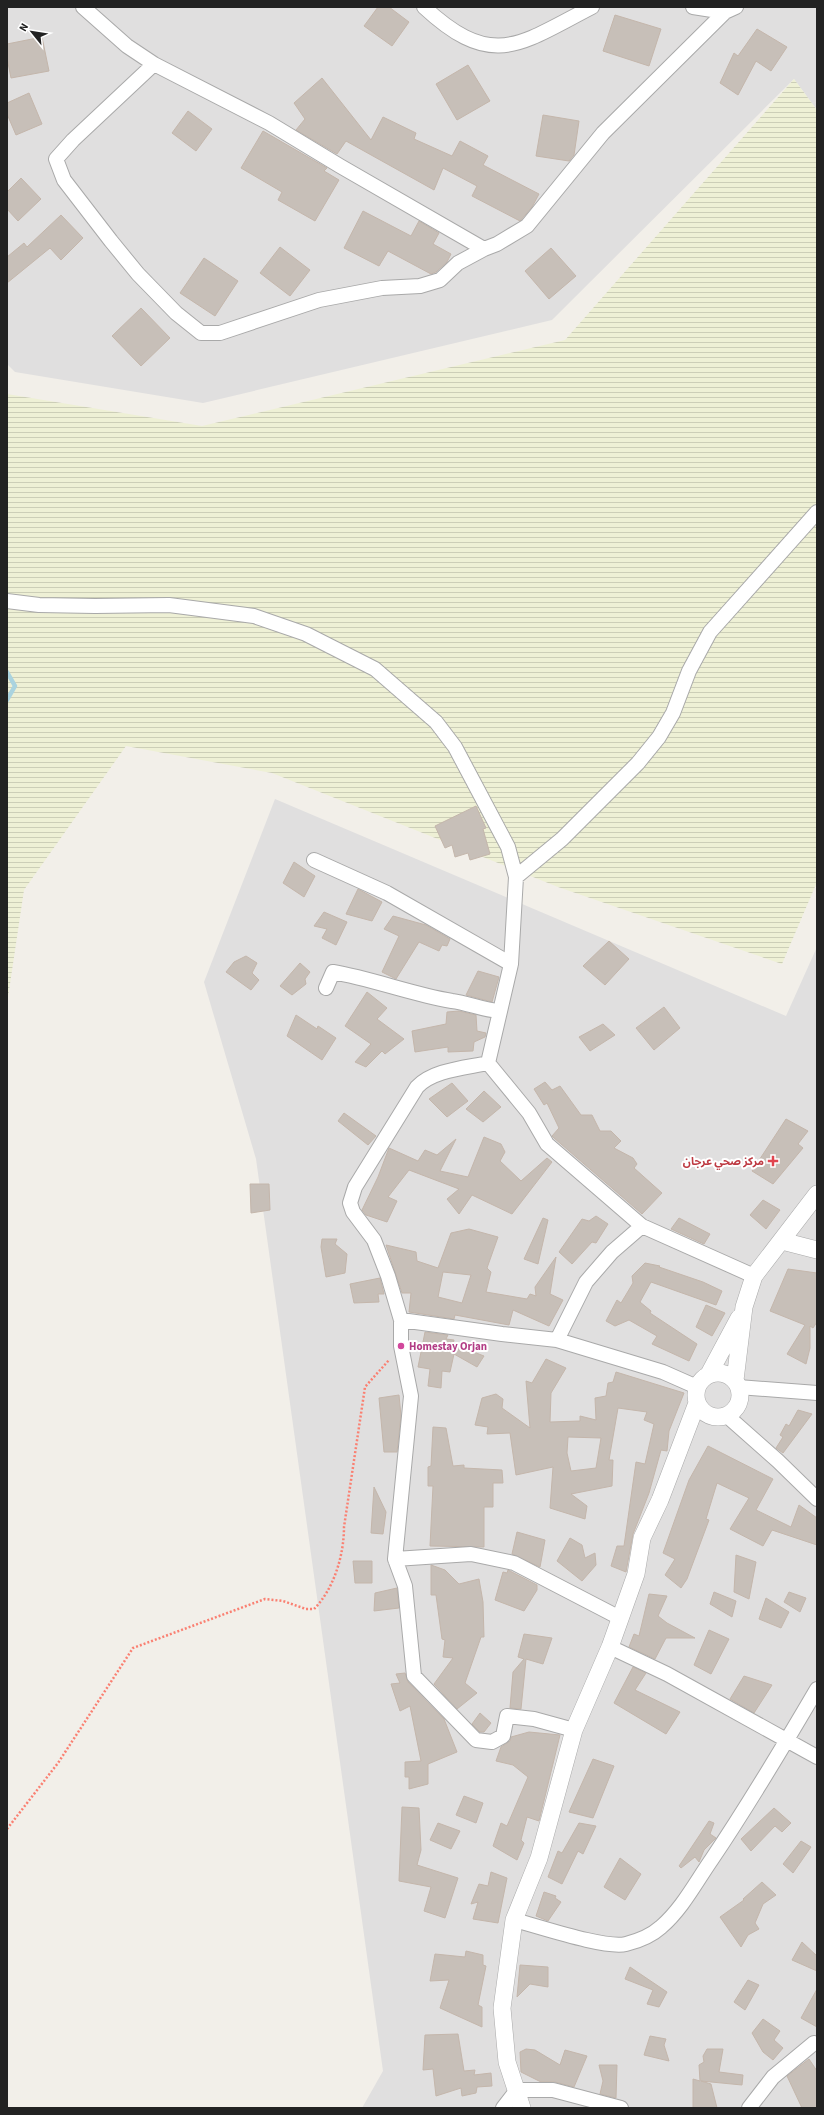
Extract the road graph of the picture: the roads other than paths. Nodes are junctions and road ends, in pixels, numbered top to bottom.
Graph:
1 (83, 7) edge
2 (424, 7) edge
3 (592, 7) edge
4 (693, 7) edge
5 (731, 10) edge
6 (154, 64) junction
7 (484, 249) junction
8 (817, 512) edge
9 (7, 601) edge
10 (314, 860) dead end
11 (516, 877) junction
12 (511, 964) junction
13 (326, 988) dead end
14 (499, 1011) junction
15 (488, 1063) junction
16 (817, 1194) edge
17 (642, 1226) junction
18 (782, 1241) junction
19 (817, 1250) edge
20 (754, 1276) junction
21 (744, 1307) junction
22 (400, 1320) junction
23 (557, 1340) junction
24 (709, 1374) junction
25 (737, 1384) junction
26 (817, 1393) edge
27 (697, 1395) junction
28 (726, 1415) junction
29 (817, 1499) edge
30 (395, 1560) junction
31 (620, 1618) junction
32 (610, 1648) junction
33 (817, 1689) edge
34 (574, 1730) junction
35 (787, 1740) junction
36 (817, 1757) edge
37 (514, 1920) junction
38 (816, 2043) edge
39 (517, 2090) junction
40 (502, 2108) edge
41 (522, 2108) edge
42 (621, 2108) edge
43 (749, 2108) edge

1 - 6 street
2 - 3 street
4 - 5 street
5 - 7 street
6 - 7 street
6 - 7 street
8 - 11 street
9 - 11 street
10 - 12 street
11 - 12 street
12 - 14 street
13 - 14 street
14 - 15 street
15 - 17 street
15 - 22 street
16 - 18 street
17 - 20 street
17 - 23 street
18 - 19 street
18 - 20 street
20 - 21 street
21 - 24 street
21 - 25 street
22 - 23 street
22 - 30 street
23 - 27 street
24 - 25 street
24 - 27 street
25 - 26 street
25 - 28 street
27 - 28 street
27 - 31 street
28 - 29 street
30 - 31 street
30 - 34 street
31 - 32 street
32 - 34 street
32 - 35 street
33 - 35 street
34 - 37 street
35 - 36 street
35 - 37 street
37 - 39 street
38 - 43 street
39 - 40 street
39 - 41 street
39 - 42 street

